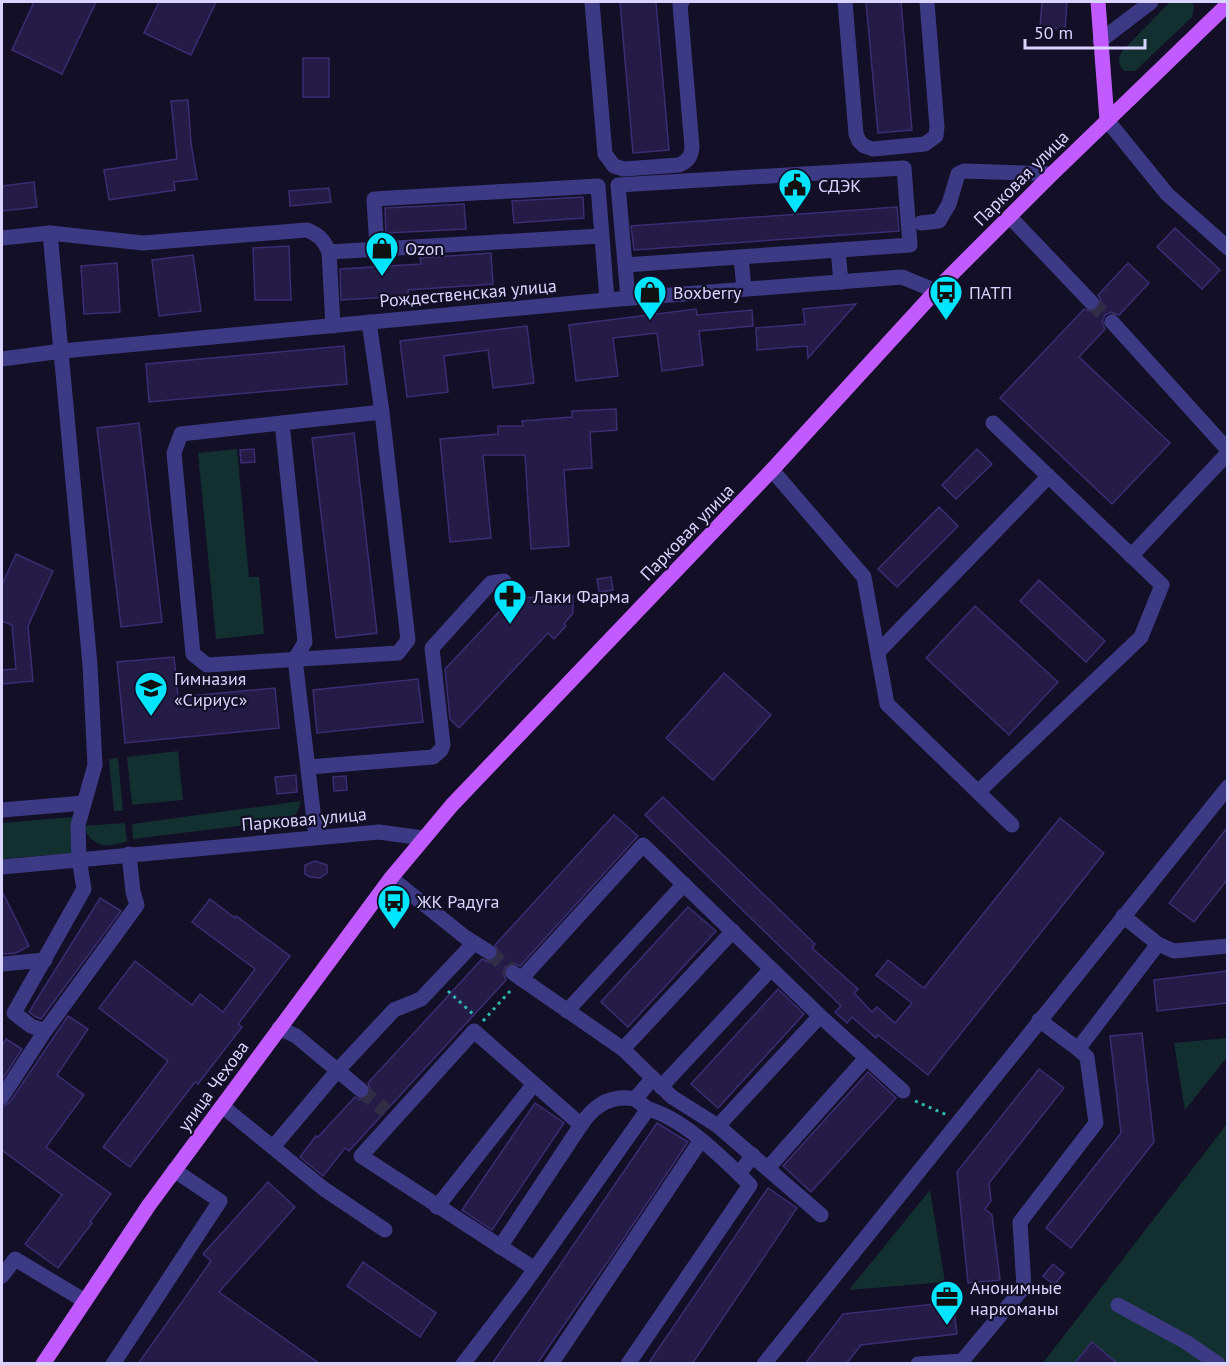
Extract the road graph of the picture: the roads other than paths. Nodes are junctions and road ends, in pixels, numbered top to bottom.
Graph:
1 (592, 2) edge
2 (682, 2) edge
3 (845, 2) edge
4 (927, 2) edge
5 (1098, 2) edge
6 (1151, 2) edge
7 (1221, 6) edge
8 (1100, 41) junction
9 (1107, 120) junction
10 (1052, 174) junction
11 (1010, 217) junction
12 (921, 223) dead end
13 (50, 233) junction
14 (601, 236) junction
15 (2, 238) edge
16 (377, 248) junction
17 (1227, 248) edge
18 (838, 250) junction
19 (329, 252) junction
20 (741, 257) junction
21 (625, 265) junction
22 (842, 282) junction
23 (744, 289) junction
24 (936, 291) junction
25 (627, 298) junction
26 (607, 300) junction
27 (1091, 302) tunnel mouth
28 (369, 322) junction
29 (1112, 322) tunnel mouth
30 (333, 326) junction
31 (62, 351) junction
32 (2, 359) edge
33 (382, 412) junction
34 (282, 423) junction
35 (993, 423) dead end
36 (1227, 452) edge
37 (772, 470) junction
38 (1048, 477) junction
39 (1131, 556) junction
40 (504, 581) dead end
41 (878, 652) junction
42 (295, 659) junction
43 (309, 767) junction
44 (1227, 787) edge
45 (978, 792) junction
46 (84, 803) junction
47 (2, 810) edge
48 (1012, 825) dead end
49 (316, 837) junction
50 (423, 838) junction
51 (129, 854) junction
52 (79, 859) junction
53 (2, 867) edge
54 (391, 878) junction
55 (684, 884) junction
56 (1123, 916) junction
57 (733, 931) junction
58 (474, 943) junction
59 (1158, 944) junction
60 (1227, 946) edge
61 (489, 952) tunnel mouth
62 (45, 960) junction
63 (2, 964) edge
64 (771, 969) junction
65 (567, 1011) junction
66 (820, 1016) junction
67 (1039, 1020) junction
68 (279, 1028) junction
69 (45, 1031) junction
70 (623, 1049) junction
71 (1078, 1049) junction
72 (866, 1058) junction
73 (338, 1071) junction
74 (657, 1083) junction
75 (534, 1084) junction
76 (361, 1090) tunnel mouth
77 (903, 1091) road end
78 (2, 1097) edge
79 (635, 1099) junction
80 (222, 1106) junction
81 (648, 1109) junction
82 (580, 1125) junction
83 (718, 1126) junction
84 (701, 1140) junction
85 (273, 1147) junction
86 (753, 1155) junction
87 (768, 1168) junction
88 (174, 1170) junction
89 (739, 1174) junction
90 (437, 1207) junction
91 (821, 1215) dead end
92 (385, 1230) dead end
93 (500, 1247) junction
94 (535, 1269) junction
95 (2, 1276) edge
96 (85, 1302) junction
97 (1118, 1305) dead end
98 (43, 1364) edge
99 (113, 1364) edge
100 (463, 1364) edge
101 (551, 1364) edge
102 (628, 1364) edge
103 (764, 1364) edge
104 (918, 1364) edge
105 (1218, 1364) edge

1 - 2 street
3 - 4 street
5 - 8 main road
6 - 8 street
7 - 9 main road, Парковая улица
8 - 9 main road
9 - 10 main road, Парковая улица
9 - 17 street
10 - 11 main road, Парковая улица
10 - 12 street
11 - 24 main road, Парковая улица
11 - 27 street
13 - 15 street
13 - 19 street
13 - 31 street
14 - 16 street
14 - 16 street
14 - 26 street
16 - 19 street
18 - 20 street
18 - 21 street
18 - 22 street
19 - 30 street
20 - 21 street
20 - 23 street
21 - 25 street
22 - 23 street, Рождественская улица
22 - 24 street, Рождественская улица
23 - 25 street, Рождественская улица
24 - 37 main road, Парковая улица
25 - 26 street, Рождественская улица
26 - 28 street, Рождественская улица
28 - 30 street, Рождественская улица
28 - 33 street
29 - 36 street
30 - 31 street, Рождественская улица
31 - 32 street, Рождественская улица
31 - 46 street
33 - 34 street
33 - 42 street
34 - 42 street
34 - 42 street
35 - 38 street
36 - 39 street
37 - 41 street
37 - 50 main road, Парковая улица
38 - 39 street
38 - 41 street
39 - 45 street
40 - 43 street
41 - 45 street
42 - 43 street
43 - 49 street
44 - 56 street
45 - 48 street
46 - 47 street
46 - 52 street
49 - 50 street, Парковая улица
49 - 51 street, Парковая улица
50 - 54 main road, улица Чехова
51 - 52 street, Парковая улица
51 - 69 street
52 - 53 street, Парковая улица
52 - 62 street
54 - 58 street
54 - 68 main road, улица Чехова
55 - 57 street
55 - 65 street
55 - 65 street
56 - 59 street
56 - 67 street
57 - 64 street
57 - 70 street
58 - 61 street
58 - 73 street
59 - 60 street
59 - 71 street
62 - 63 street
62 - 69 street
64 - 66 street
64 - 74 street
65 - 70 street
66 - 72 street
66 - 83 street
67 - 71 street
67 - 103 street
68 - 73 street
68 - 80 main road, улица Чехова
69 - 78 street
70 - 74 street
71 - 104 street
72 - 77 street
72 - 87 street
73 - 76 street
73 - 85 street
74 - 79 street
74 - 83 street
75 - 82 street
75 - 90 street
75 - 90 street
79 - 81 street
79 - 82 street
80 - 85 street
80 - 88 main road, улица Чехова
81 - 84 street
81 - 94 street
82 - 93 street
83 - 86 street
84 - 89 street
84 - 101 street
85 - 92 street
86 - 87 street
86 - 89 street
87 - 91 street
88 - 96 main road, улица Чехова
88 - 99 street
89 - 102 street
90 - 93 street
93 - 94 street
94 - 100 street
95 - 96 street
96 - 98 main road, улица Чехова
97 - 105 street

